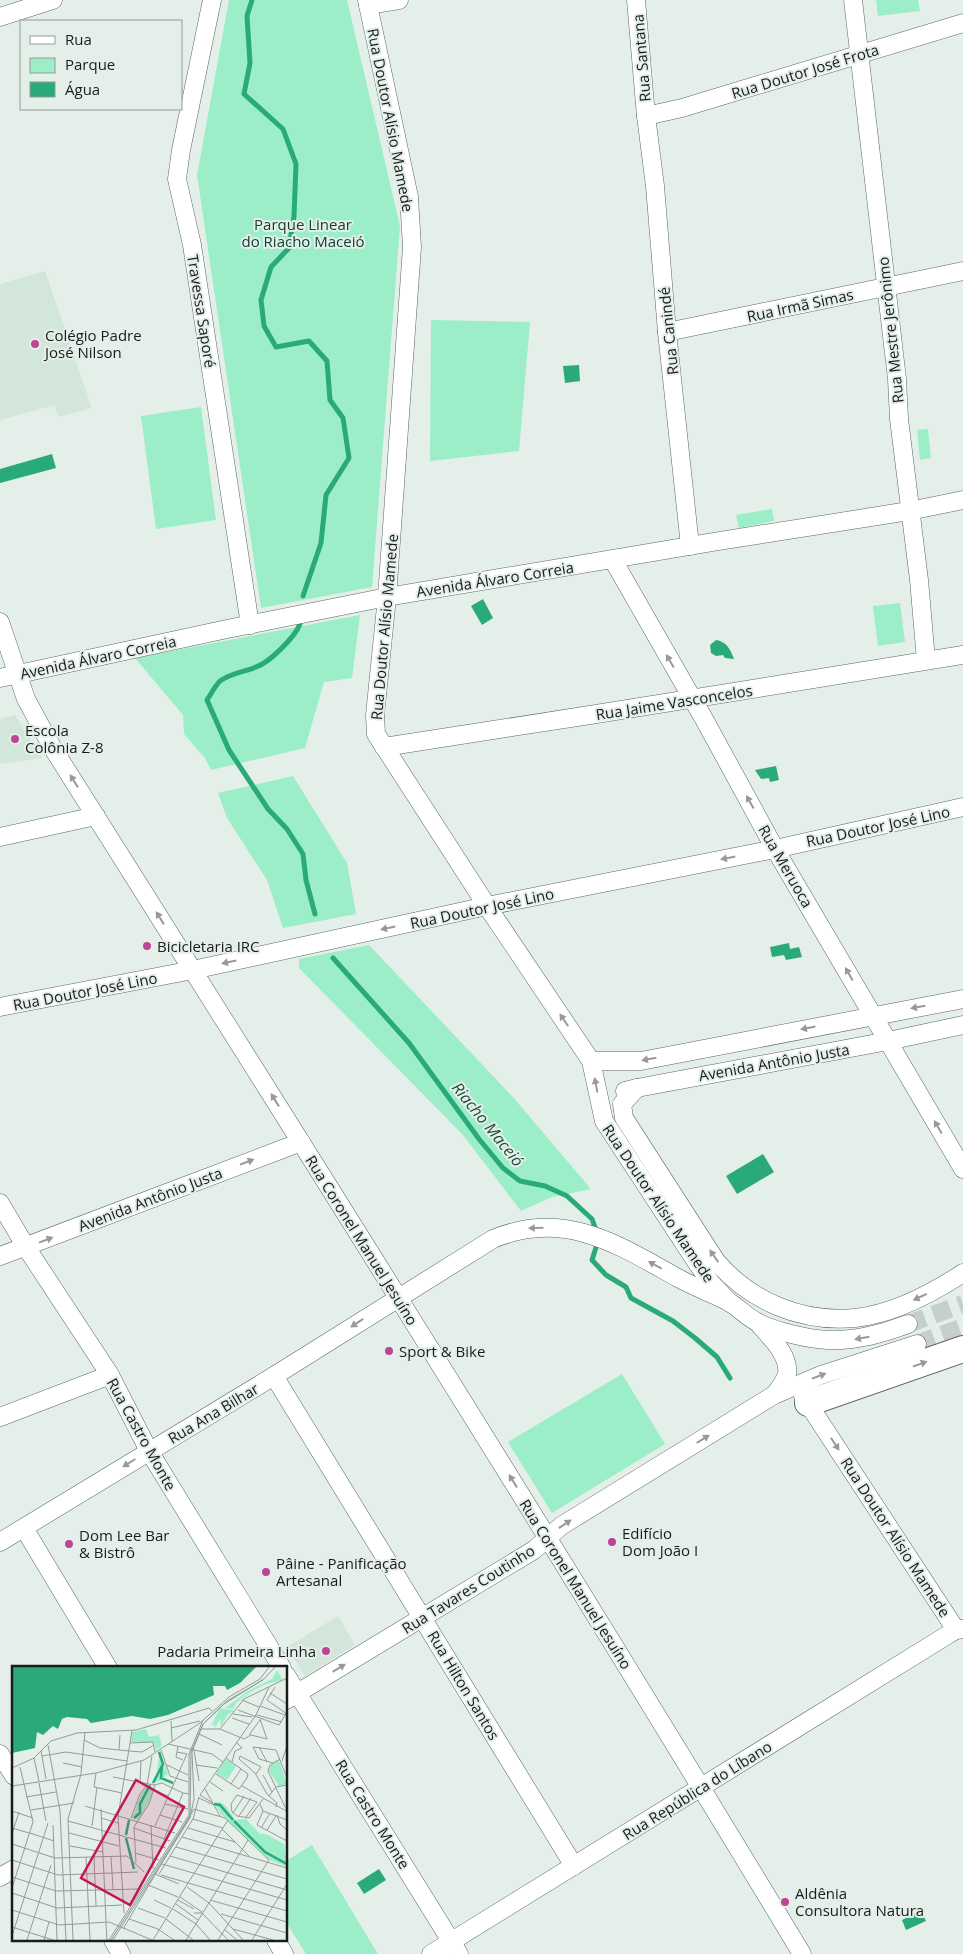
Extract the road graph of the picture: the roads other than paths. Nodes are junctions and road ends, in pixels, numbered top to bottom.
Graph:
1 (53, 0) edge
2 (212, 0) edge
3 (399, 0) edge
4 (636, 0) edge
5 (853, 0) edge
6 (368, 2) edge
7 (0, 17) edge
8 (963, 23) edge
9 (859, 54) junction
10 (646, 116) junction
11 (963, 271) edge
12 (885, 287) junction
13 (667, 332) junction
14 (963, 500) edge
15 (910, 511) junction
16 (690, 546) junction
17 (613, 560) junction
18 (387, 597) junction
19 (0, 622) edge
20 (250, 625) junction
21 (963, 655) edge
22 (926, 660) junction
23 (18, 674) junction
24 (0, 678) edge
25 (691, 699) junction
26 (384, 747) junction
27 (963, 807) edge
28 (96, 816) junction
29 (0, 837) edge
30 (775, 848) junction
31 (486, 906) junction
32 (193, 970) junction
33 (963, 999) edge
34 (0, 1007) edge
35 (874, 1016) junction
36 (963, 1025) edge
37 (888, 1041) junction
38 (591, 1061) junction
39 (637, 1088) junction
40 (604, 1121) junction
41 (300, 1142) junction
42 (963, 1169) edge
43 (0, 1203) edge
44 (26, 1247) junction
45 (0, 1256) edge
46 (963, 1274) edge
47 (398, 1297) junction
48 (730, 1303) junction
49 (758, 1322) junction
50 (908, 1324) tunnel mouth
51 (917, 1344) tunnel mouth
52 (963, 1349) edge
53 (110, 1375) junction
54 (274, 1376) junction
55 (774, 1394) junction
56 (808, 1403) junction
57 (0, 1416) edge
58 (149, 1451) junction
59 (24, 1528) junction
60 (548, 1538) junction
61 (0, 1542) edge
62 (423, 1617) junction
63 (959, 1629) edge
64 (107, 1666) edge
65 (281, 1666) edge
66 (288, 1682) edge
67 (292, 1697) edge
68 (0, 1754) edge
69 (12, 1773) edge
70 (701, 1788) junction
71 (574, 1866) junction
72 (12, 1870) edge
73 (0, 1877) edge
74 (114, 1942) edge
75 (277, 1942) edge
76 (455, 1948) edge
77 (122, 1954) edge
78 (284, 1954) edge
79 (431, 1954) edge
80 (802, 1954) edge

1 - 7 street
2 - 20 street, Travessa Saporé
3 - 6 street
4 - 10 street, Rua Santana
5 - 9 street, Rua Mestre Jerônimo
6 - 18 street, Rua Doutor Alísio Mamede
8 - 9 street, Rua Doutor José Frota
9 - 10 street, Rua Doutor José Frota
9 - 12 street, Rua Mestre Jerônimo
10 - 13 street, Rua Canindé
11 - 12 street, Rua Irmã Simas
12 - 13 street, Rua Irmã Simas
12 - 15 street, Rua Mestre Jerônimo
13 - 16 street, Rua Canindé
14 - 15 street, Avenida Álvaro Correia
15 - 16 street, Avenida Álvaro Correia
15 - 22 street, Rua Mestre Jerônimo
16 - 17 street, Avenida Álvaro Correia
17 - 18 street, Avenida Álvaro Correia
25 -> 17 street, Rua Meruoca
18 - 20 street, Avenida Álvaro Correia
18 - 26 street, Rua Doutor Alísio Mamede
19 - 23 street, Rua Coronel Manuel Jesuíno
20 - 23 street, Avenida Álvaro Correia
21 - 22 street, Rua Jaime Vasconcelos
22 - 25 street, Rua Jaime Vasconcelos
23 - 24 street, Avenida Álvaro Correia
28 -> 23 street, Rua Coronel Manuel Jesuíno
25 - 26 street, Rua Jaime Vasconcelos
30 -> 25 street, Rua Meruoca
26 - 31 street, Rua Doutor Alísio Mamede
27 - 30 street, Rua Doutor José Lino
28 - 29 street
32 -> 28 street, Rua Coronel Manuel Jesuíno
30 -> 31 street, Rua Doutor José Lino
35 -> 30 street, Rua Meruoca
31 -> 32 street, Rua Doutor José Lino
38 -> 31 street, Rua Doutor Alísio Mamede
32 - 34 street, Rua Doutor José Lino
41 -> 32 street, Rua Coronel Manuel Jesuíno
33 -> 35 street, Avenida Antônio Justa
35 - 37 street, Rua Meruoca
35 -> 38 street, Avenida Antônio Justa
36 - 37 street, Avenida Antônio Justa
37 - 39 street, Avenida Antônio Justa
42 -> 37 street, Rua Meruoca
40 -> 38 street, Rua Doutor Alísio Mamede
39 - 40 street, Avenida Antônio Justa
46 -> 39 street, Rua Doutor Alísio Mamede
40 - 48 street, Rua Doutor Alísio Mamede
44 -> 41 street, Avenida Antônio Justa
41 - 47 street, Rua Coronel Manuel Jesuíno
43 - 44 street, Rua Castro Monte
44 - 45 street, Avenida Antônio Justa
44 - 53 street, Rua Castro Monte
48 -> 47 street, Rua Ana Bilhar
47 -> 54 street, Rua Ana Bilhar
60 -> 47 street, Rua Coronel Manuel Jesuíno
48 - 49 street
50 -> 49 street
49 - 55 street
55 -> 51 street, Rua Tavares Coutinho
56 -> 52 highway
53 - 57 street
53 - 58 street, Rua Castro Monte
54 - 58 street, Rua Ana Bilhar
54 - 62 street, Rua Hilton Santos
55 - 56 street, Rua Doutor Alísio Mamede
60 -> 55 street, Rua Tavares Coutinho
56 -> 63 street, Rua Doutor Alísio Mamede
58 -> 59 street, Rua Ana Bilhar
58 - 65 street, Rua Castro Monte
59 - 61 street, Rua Ana Bilhar
59 - 64 street
60 - 62 street, Rua Tavares Coutinho
60 - 70 street, Rua Coronel Manuel Jesuíno
67 -> 62 street, Rua Tavares Coutinho
62 - 71 street, Rua Hilton Santos
63 - 70 street, Rua República do Líbano
66 - 67 street, Rua Castro Monte
67 - 76 street, Rua Castro Monte
68 - 69 street
70 - 71 street, Rua República do Líbano
70 - 80 street, Rua Coronel Manuel Jesuíno
71 - 76 street, Rua República do Líbano
72 - 73 street
74 - 77 street
75 - 78 street
76 - 79 street, Rua República do Líbano

